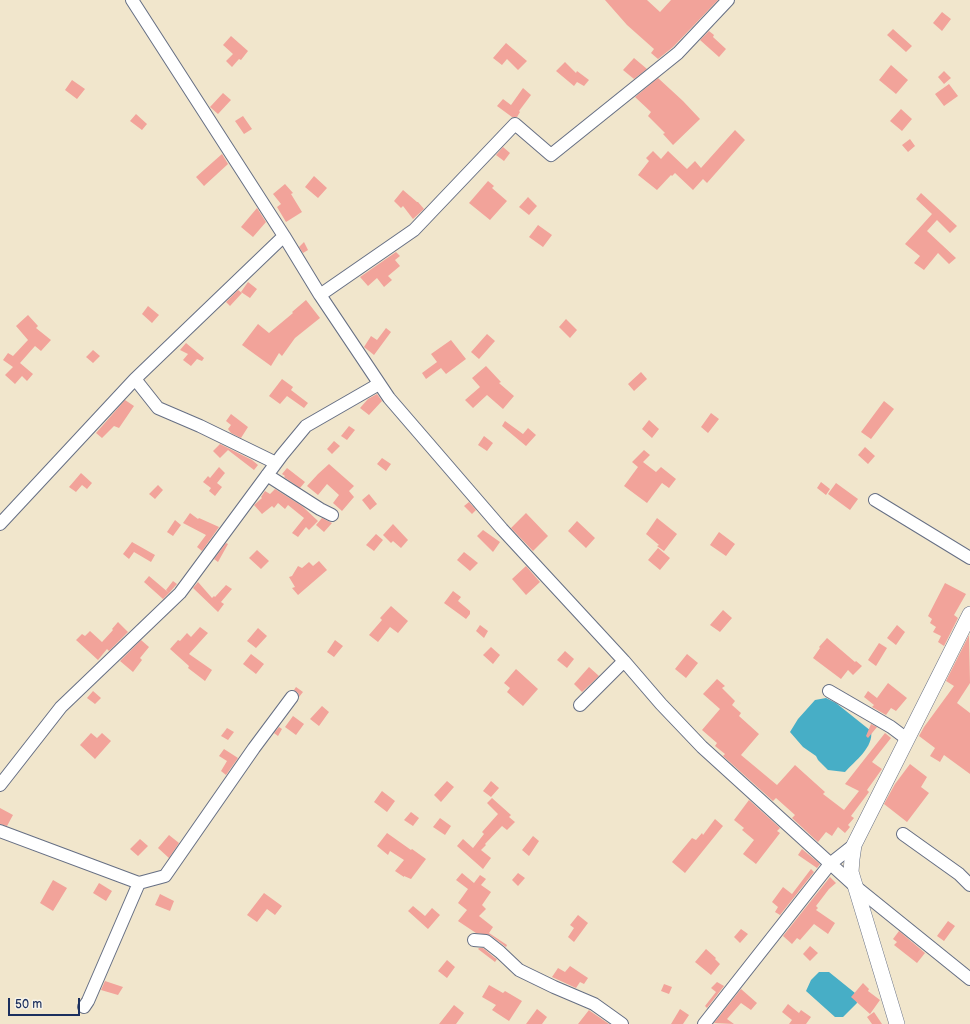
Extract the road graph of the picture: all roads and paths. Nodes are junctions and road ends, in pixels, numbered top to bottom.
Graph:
1 (132, 0) edge
2 (728, 0) edge
3 (284, 236) junction
4 (320, 295) junction
5 (135, 379) junction
6 (379, 384) junction
7 (276, 463) junction
8 (267, 475) junction
9 (875, 500) dead end
10 (332, 515) dead end
11 (0, 524) edge
12 (970, 558) edge
13 (970, 614) edge
14 (624, 661) junction
15 (829, 691) dead end
16 (292, 697) dead end
17 (580, 704) dead end
18 (907, 739) junction
19 (0, 785) edge
20 (0, 831) edge
21 (903, 834) dead end
22 (854, 845) junction
23 (830, 864) junction
24 (139, 883) junction
25 (970, 885) edge
26 (856, 887) junction
27 (474, 940) dead end
28 (970, 979) edge
29 (84, 1007) dead end
30 (622, 1024) edge
31 (704, 1024) edge
32 (898, 1024) edge

1 - 3 street
2 - 4 street
3 - 4 street
3 - 5 street
4 - 6 street
5 - 7 street
5 - 11 street
6 - 7 street
6 - 14 street
7 - 8 street
8 - 10 street
8 - 19 street
9 - 12 street
13 - 18 main road
14 - 17 street
14 - 23 street
15 - 18 street
16 - 24 street
18 - 22 main road
20 - 24 street
21 - 25 street
22 - 23 street
22 - 26 main road
23 - 26 street
23 - 31 street
24 - 29 street
26 - 28 street
26 - 32 main road
27 - 30 street

